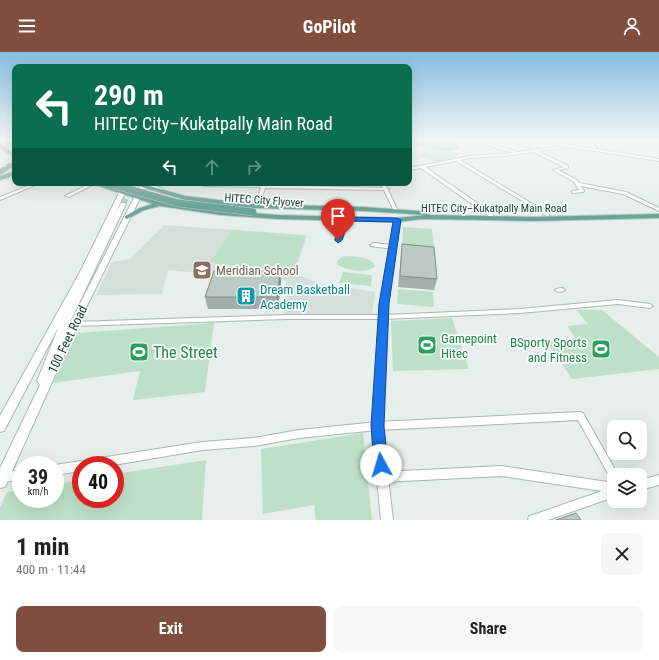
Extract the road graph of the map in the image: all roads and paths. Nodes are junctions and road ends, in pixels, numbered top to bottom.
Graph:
1 (448, 162) edge
2 (460, 162) edge
3 (557, 162) edge
4 (12, 165) edge
5 (422, 167) junction
6 (412, 169) edge
7 (12, 170) edge
8 (0, 174) edge
9 (12, 175) edge
10 (0, 178) edge
11 (578, 184) junction
12 (31, 186) edge
13 (87, 186) edge
14 (103, 186) edge
15 (118, 186) edge
16 (127, 186) edge
17 (130, 186) edge
18 (144, 186) edge
19 (147, 186) edge
20 (264, 186) edge
21 (314, 186) edge
22 (385, 186) edge
23 (387, 189) junction
24 (122, 192) junction
25 (573, 192) dead end
26 (67, 196) dead end
27 (136, 197) junction
28 (0, 199) edge
29 (123, 204) tunnel mouth
30 (159, 204) junction
31 (257, 206) junction
32 (396, 211) junction
33 (659, 211) edge
34 (322, 213) junction
35 (420, 215) junction
36 (490, 215) junction
37 (127, 216) junction
38 (547, 216) junction
39 (659, 216) edge
40 (346, 219) junction
41 (397, 220) junction
42 (338, 240) dead end
43 (373, 245) dead end
44 (393, 247) junction
45 (650, 306) dead end
46 (384, 317) junction
47 (74, 324) junction
48 (33, 412) junction
49 (377, 426) junction
50 (0, 427) edge
51 (124, 459) edge
52 (609, 468) edge
53 (12, 477) edge
54 (383, 477) junction
55 (1, 479) edge
56 (659, 480) edge
57 (647, 483) edge
58 (607, 487) edge
59 (607, 494) edge
60 (387, 520) edge
61 (533, 520) edge

1 - 5 street
2 - 38 street
3 - 11 street
4 - 8 main road
5 - 6 street
5 - 36 street
7 - 8 main road
9 - 10 main road
11 - 25 street
11 - 33 street
12 - 28 street
13 - 26 street
14 - 24 main road, HITEC City–Kukatpally Main Road
15 - 34 main road, HITEC City Flyover, bridge
16 - 24 main road, 100 Feet Road
17 - 34 main road, HITEC City Flyover, bridge
18 - 27 main road, 100 Feet Road
19 - 31 main road, HITEC City–Kukatpally Main Road
20 - 31 street
21 - 23 street
22 - 23 street
23 - 32 street
24 - 27 main road, HITEC City–Kukatpally Main Road
24 - 50 main road, 100 Feet Road
27 - 30 main road, HITEC City–Kukatpally Main Road
27 - 37 main road, 100 Feet Road
29 - 48 main road
30 - 37 main road
30 - 40 main road, HITEC City–Kukatpally Main Road
31 - 32 main road, HITEC City–Kukatpally Main Road
32 - 35 main road, HITEC City–Kukatpally Main Road
33 - 38 main road, HITEC City–Kukatpally Main Road
34 - 35 main road, HITEC City Flyover
35 - 36 main road, HITEC City–Kukatpally Main Road
35 - 39 main road, HITEC City–Kukatpally Main Road
35 - 41 main road, HITEC City–Kukatpally Main Road
36 - 38 main road, HITEC City–Kukatpally Main Road
37 - 47 main road, 100 Feet Road
40 - 41 main road, HITEC City–Kukatpally Main Road
40 - 42 street
41 - 44 street
43 - 44 street
44 - 46 street
45 - 46 street
46 - 47 street
46 - 49 street
47 - 48 main road, 100 Feet Road
48 - 55 main road, 100 Feet Road
49 - 51 street
49 - 52 street
49 - 54 street
53 - 55 street
54 - 58 street
54 - 60 street
56 - 57 street
59 - 61 street

